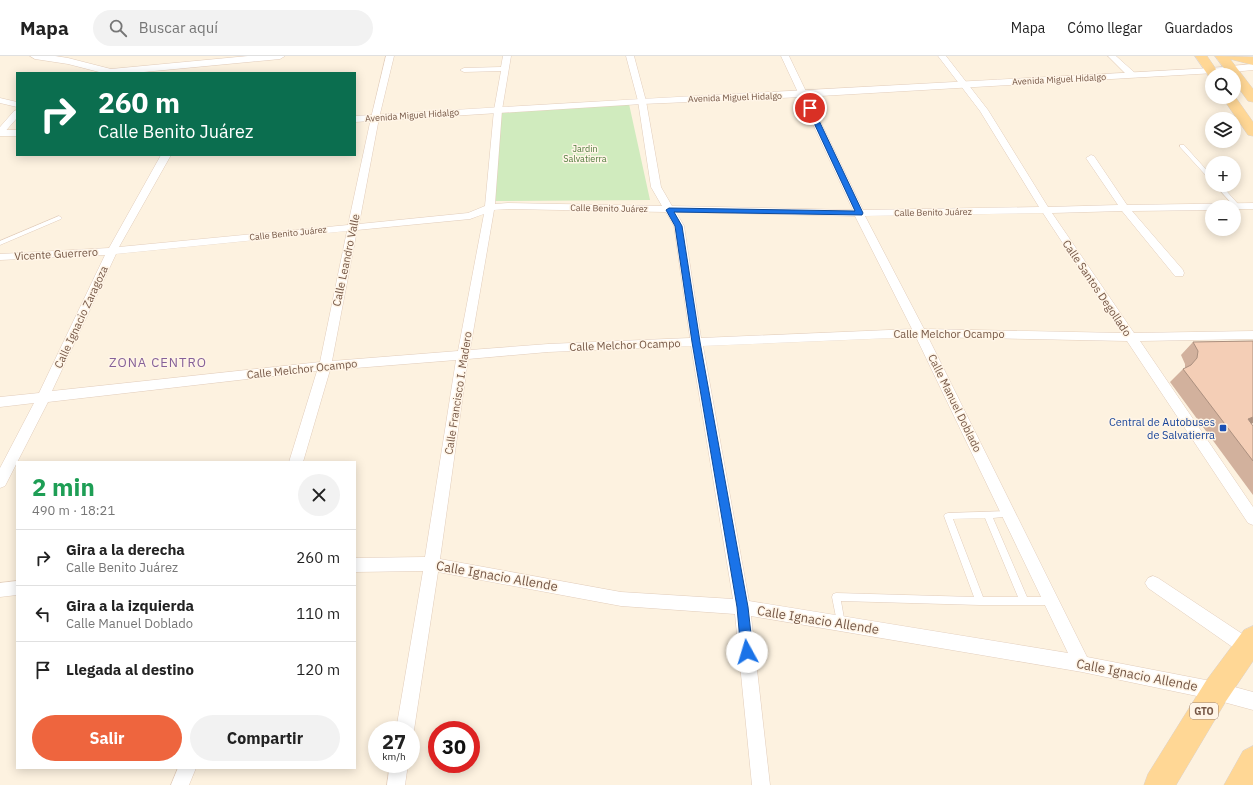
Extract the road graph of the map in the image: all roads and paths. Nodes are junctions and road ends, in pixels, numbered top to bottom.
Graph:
1 (35, 56) edge
2 (280, 56) edge
3 (390, 56) edge
4 (507, 56) edge
5 (630, 56) edge
6 (785, 56) edge
7 (942, 56) edge
8 (1112, 56) edge
9 (1201, 56) edge
10 (1221, 56) edge
11 (1253, 61) edge
12 (1231, 62) edge
13 (1253, 67) edge
14 (1209, 68) edge
15 (1221, 68) edge
16 (504, 69) junction
17 (464, 70) dead end
18 (108, 72) edge
19 (122, 72) edge
20 (1253, 72) edge
21 (1205, 73) edge
22 (1132, 75) junction
23 (964, 84) junction
24 (1249, 93) edge
25 (803, 94) junction
26 (0, 100) edge
27 (642, 101) junction
28 (1234, 104) edge
29 (16, 106) edge
30 (498, 110) junction
31 (16, 114) edge
32 (375, 118) junction
33 (356, 119) edge
34 (1253, 132) edge
35 (0, 133) edge
36 (16, 133) edge
37 (1182, 146) dead end
38 (165, 156) edge
39 (1091, 158) dead end
40 (1205, 171) edge
41 (1224, 192) edge
42 (1232, 200) edge
43 (1241, 206) edge
44 (1253, 206) edge
45 (1205, 207) edge
46 (490, 208) junction
47 (1045, 209) junction
48 (1124, 209) junction
49 (669, 210) junction
50 (859, 213) junction
51 (59, 218) dead end
52 (353, 227) junction
53 (0, 243) edge
54 (112, 251) junction
55 (0, 257) edge
56 (1179, 273) dead end
57 (920, 333) junction
58 (1253, 335) edge
59 (1130, 337) junction
60 (696, 342) junction
61 (463, 354) junction
62 (325, 366) junction
63 (43, 398) junction
64 (0, 402) edge
65 (296, 461) edge
66 (0, 482) edge
67 (1009, 514) junction
68 (988, 515) junction
69 (1253, 519) edge
70 (432, 564) junction
71 (356, 565) edge
72 (1153, 583) dead end
73 (16, 588) edge
74 (0, 590) edge
75 (1024, 601) junction
76 (1051, 601) junction
77 (980, 602) junction
78 (742, 607) junction
79 (841, 624) junction
80 (1250, 643) edge
81 (1082, 664) junction
82 (1216, 691) junction
83 (1253, 701) edge
84 (406, 721) edge
85 (1253, 761) edge
86 (187, 769) edge
87 (398, 773) edge
88 (180, 785) edge
89 (396, 785) edge
90 (761, 785) edge
91 (1159, 785) edge
92 (1239, 785) edge

1 - 18 street
2 - 19 street
3 - 32 street, Calle Leandro Valle
4 - 16 street, Calle Francisco I. Madero
5 - 27 street
6 - 25 street, Calle Manuel Doblado
7 - 23 street, Calle Santos Degollado
8 - 22 street
9 - 14 main road
10 - 12 main road
11 - 12 main road
12 - 13 main road
12 - 15 main road
12 - 24 main road
16 - 17 street
16 - 30 street, Calle Francisco I. Madero
20 - 24 main road
21 - 22 street, Avenida Miguel Hidalgo
22 - 23 street, Avenida Miguel Hidalgo
23 - 25 street, Avenida Miguel Hidalgo
23 - 47 street, Calle Santos Degollado
25 - 27 street, Avenida Miguel Hidalgo
25 - 50 street, Calle Manuel Doblado
26 - 29 street
27 - 30 street, Avenida Miguel Hidalgo
27 - 49 street
28 - 34 main road
30 - 32 street, Avenida Miguel Hidalgo
30 - 46 street, Calle Francisco I. Madero
31 - 35 street
32 - 33 street, Avenida Miguel Hidalgo
32 - 52 street, Calle Leandro Valle
35 - 36 street
37 - 40 lane
38 - 54 street, Calle Ignacio Zaragoza
39 - 48 street
41 - 42 lane
43 - 44 street, Calle Benito Juárez
45 - 48 street, Calle Benito Juárez
46 - 49 street, Calle Benito Juárez
46 - 52 street, Calle Benito Juárez
46 - 61 street, Calle Francisco I. Madero
47 - 48 street, Calle Benito Juárez
47 - 50 street, Calle Benito Juárez
47 - 59 street, Calle Santos Degollado
48 - 56 street
49 - 50 street, Calle Benito Juárez
49 - 60 street
50 - 57 street, Calle Manuel Doblado
51 - 53 lane
52 - 54 street, Calle Benito Juárez
52 - 62 street, Calle Leandro Valle
54 - 55 street, Vicente Guerrero
54 - 63 street, Calle Ignacio Zaragoza
57 - 59 street, Calle Melchor Ocampo
57 - 60 street, Calle Melchor Ocampo
57 - 67 street, Calle Manuel Doblado
58 - 59 street, Calle Melchor Ocampo
59 - 69 street, Calle Santos Degollado
60 - 61 street, Calle Melchor Ocampo
60 - 78 street
61 - 62 street, Calle Melchor Ocampo
61 - 70 street, Calle Francisco I. Madero
62 - 63 street, Calle Melchor Ocampo
62 - 65 street, Calle Leandro Valle
63 - 64 street, Calle Melchor Ocampo
63 - 66 street, Calle Ignacio Zaragoza
67 - 68 lane
67 - 76 street, Calle Manuel Doblado
68 - 75 lane
68 - 77 lane
70 - 71 street, Calle Ignacio Allende
70 - 78 street, Calle Ignacio Allende
70 - 84 street, Calle Francisco I. Madero
72 - 80 street
73 - 74 street
75 - 76 lane
75 - 77 lane
76 - 81 street, Calle Manuel Doblado
77 - 79 lane
78 - 79 street, Calle Ignacio Allende
78 - 90 street
79 - 81 street, Calle Ignacio Allende
80 - 82 main road, GTO
81 - 82 street, Calle Ignacio Allende
82 - 83 street, Calle Ignacio Allende
82 - 91 main road, GTO
85 - 92 main road
86 - 88 street
87 - 89 street

